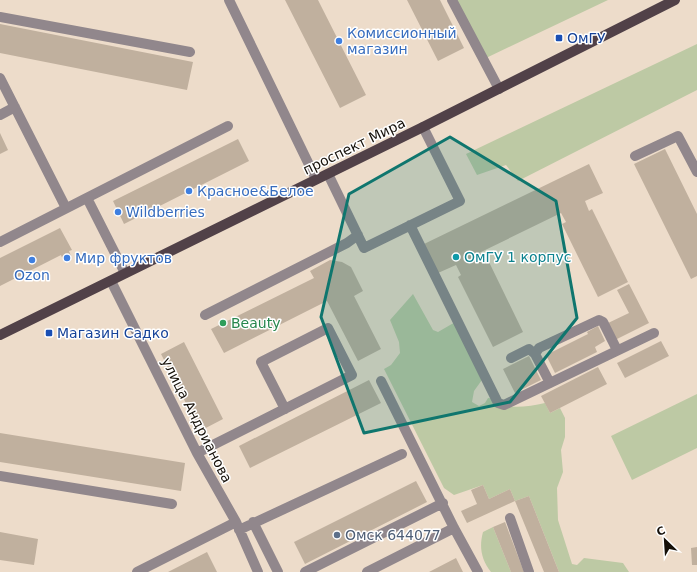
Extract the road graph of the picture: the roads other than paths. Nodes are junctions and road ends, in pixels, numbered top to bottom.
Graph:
1 (229, 0) edge
2 (452, 0) edge
3 (675, 0) edge
4 (0, 17) edge
5 (190, 52) dead end
6 (0, 78) edge
7 (499, 89) junction
8 (15, 107) junction
9 (0, 115) edge
10 (228, 126) dead end
11 (423, 127) junction
12 (635, 156) dead end
13 (697, 172) edge
14 (328, 174) junction
15 (316, 179) junction
16 (87, 198) junction
17 (66, 208) junction
18 (410, 225) junction
19 (358, 235) junction
20 (0, 242) edge
21 (125, 274) junction
22 (110, 281) junction
23 (206, 315) dead end
24 (654, 333) dead end
25 (0, 336) edge
26 (617, 350) junction
27 (536, 354) junction
28 (511, 358) dead end
29 (381, 380) dead end
30 (550, 383) junction
31 (285, 409) junction
32 (197, 453) junction
33 (402, 454) dead end
34 (0, 476) edge
35 (443, 503) junction
36 (172, 504) dead end
37 (510, 518) dead end
38 (253, 522) junction
39 (237, 526) junction
40 (454, 528) junction
41 (137, 572) edge
42 (258, 572) edge
43 (278, 572) edge
44 (305, 572) edge
45 (367, 572) edge
46 (478, 572) edge
47 (529, 572) edge

1 - 15 street
2 - 7 street
3 - 7 main road, проспект Мира
4 - 5 street
6 - 8 street
7 - 11 main road, проспект Мира
8 - 9 street
8 - 17 street
10 - 16 street
11 - 14 main road, проспект Мира
11 - 18 street
12 - 13 street
14 - 15 main road, проспект Мира
14 - 19 street
15 - 21 main road, проспект Мира
16 - 17 street
16 - 21 street
17 - 20 street
18 - 19 street
18 - 30 street
19 - 23 street
21 - 22 main road, проспект Мира
22 - 25 main road, проспект Мира
22 - 32 street, улица Андрианова
24 - 26 street
26 - 27 street
26 - 30 street
27 - 28 street
27 - 30 street
29 - 35 street
31 - 31 street
31 - 32 street
32 - 39 street, улица Андрианова
33 - 38 street
34 - 36 street
35 - 40 street
35 - 44 street
37 - 47 street
38 - 39 street
38 - 43 street
39 - 41 street
39 - 42 street, улица Андрианова
40 - 45 street
40 - 46 street

